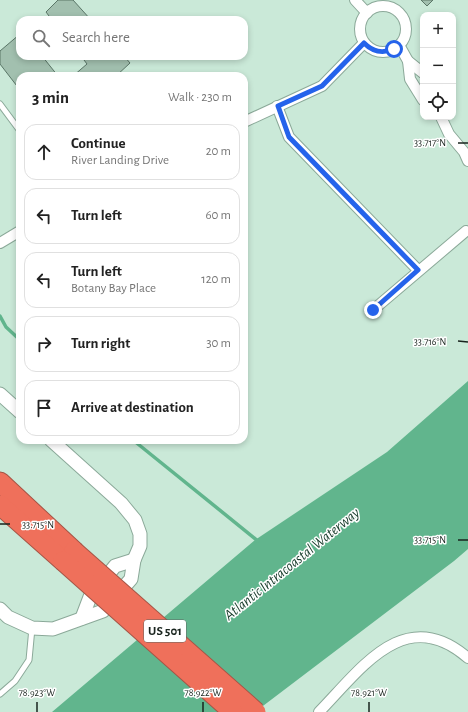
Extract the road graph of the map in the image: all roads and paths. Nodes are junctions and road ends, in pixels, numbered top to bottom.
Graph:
1 (355, 0) edge
2 (367, 13) junction
3 (364, 43) junction
4 (399, 45) junction
5 (408, 61) junction
6 (420, 71) edge
7 (420, 95) edge
8 (0, 104) edge
9 (278, 106) junction
10 (248, 120) edge
11 (443, 120) edge
12 (16, 126) edge
13 (468, 161) edge
14 (466, 231) dead end
15 (16, 233) edge
16 (0, 243) edge
17 (418, 270) junction
18 (373, 310) dead end
19 (0, 394) edge
20 (16, 408) edge
21 (56, 444) edge
22 (0, 482) edge
23 (0, 504) edge
24 (69, 556) junction
25 (134, 560) junction
26 (0, 609) edge
27 (82, 618) junction
28 (32, 628) junction
29 (468, 658) edge
30 (0, 694) edge
31 (233, 712) edge
32 (256, 712) edge
33 (319, 712) edge

1 - 2 street
2 - 3 street
2 - 4 street
3 - 4 street
3 - 9 street
4 - 5 street
5 - 6 street
5 - 7 street
8 - 12 lane
9 - 10 street
9 - 17 street
11 - 13 street
14 - 17 street
15 - 16 street
17 - 18 street
19 - 20 street
21 - 25 street
22 - 24 highway, US 501
23 - 24 highway, US 501
24 - 31 highway, US 501, bridge
24 - 32 highway, US 501, bridge
25 - 27 street
25 - 27 street
26 - 28 street
27 - 28 street
28 - 30 lane
29 - 33 street

